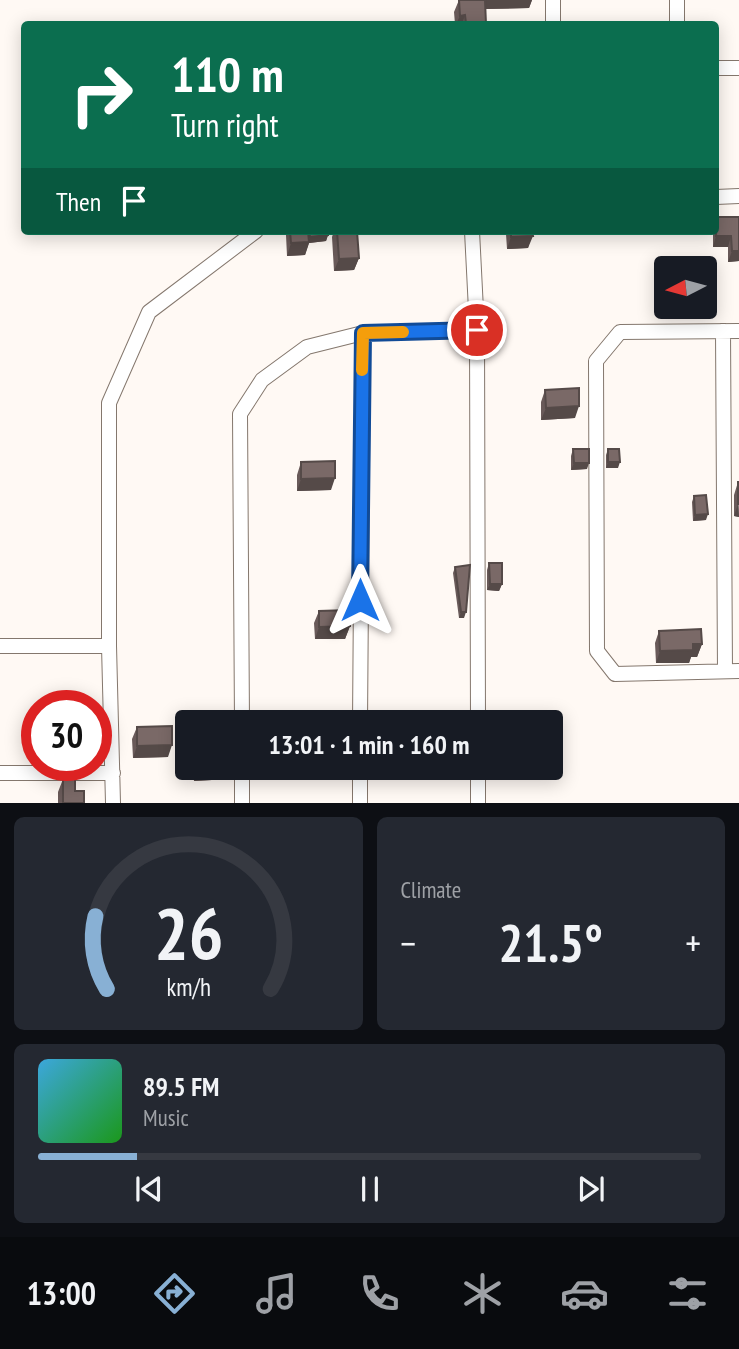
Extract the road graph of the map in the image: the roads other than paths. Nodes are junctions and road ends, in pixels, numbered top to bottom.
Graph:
1 (553, 0) edge
2 (677, 0) edge
3 (553, 21) edge
4 (677, 21) edge
5 (719, 68) edge
6 (739, 68) edge
7 (739, 196) edge
8 (719, 197) edge
9 (251, 235) edge
10 (472, 235) edge
11 (477, 330) junction
12 (723, 331) junction
13 (739, 331) edge
14 (363, 333) junction
15 (0, 646) edge
16 (108, 646) junction
17 (732, 671) edge
18 (242, 710) edge
19 (360, 710) edge
20 (478, 710) edge
21 (0, 773) edge
22 (113, 773) junction
23 (242, 780) edge
24 (360, 780) edge
25 (478, 780) edge
26 (113, 803) edge
27 (242, 803) edge
28 (360, 803) edge
29 (478, 803) edge

1 - 3 street
2 - 4 street
5 - 6 street
7 - 8 street
9 - 16 street
10 - 11 street
11 - 14 street
11 - 20 street
12 - 13 street
12 - 17 street
12 - 17 street
14 - 18 street
14 - 19 street
15 - 16 street
16 - 22 street
21 - 22 street
22 - 26 street
23 - 27 street
24 - 28 street
25 - 29 street

